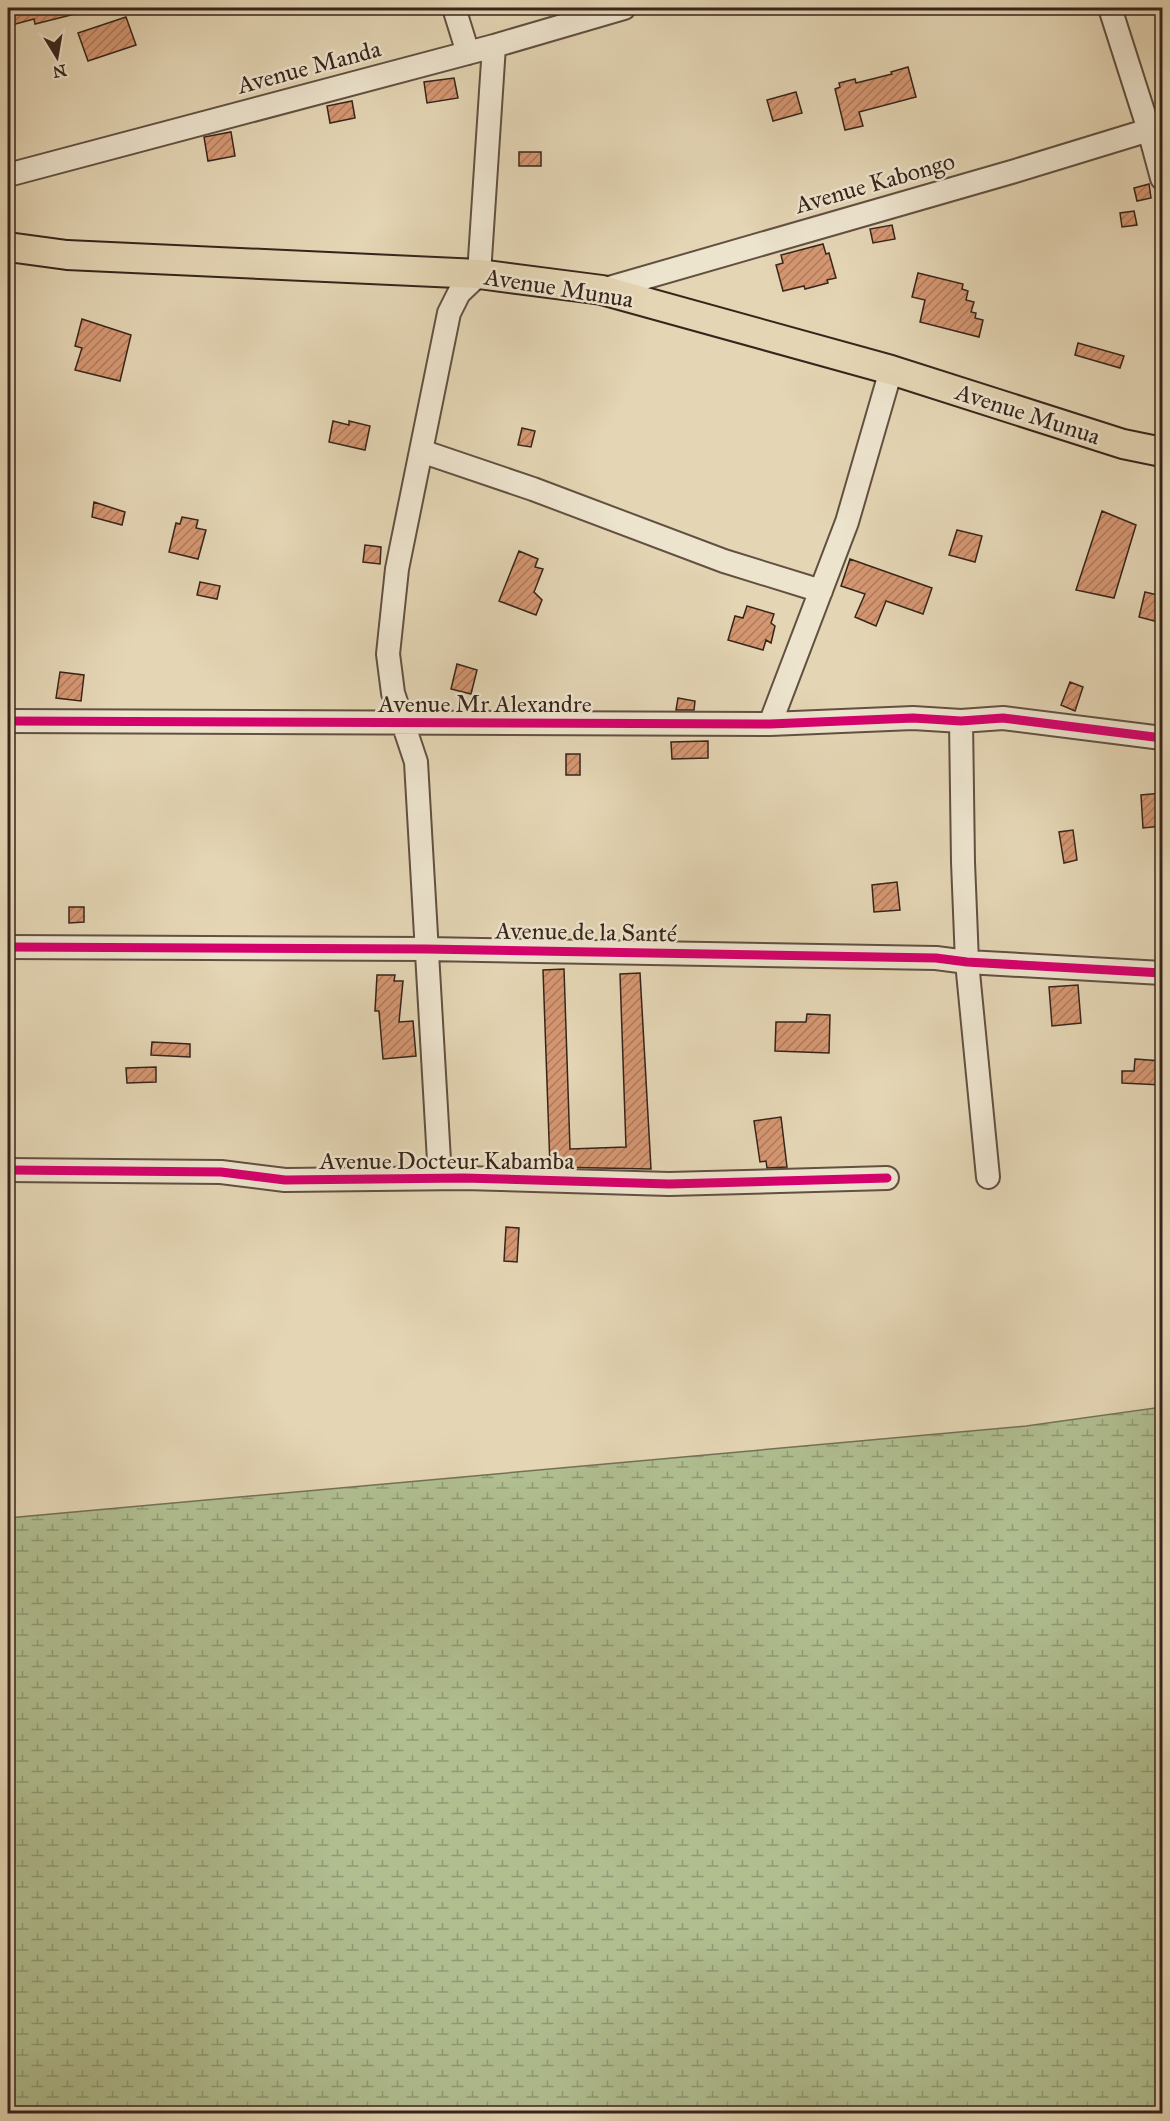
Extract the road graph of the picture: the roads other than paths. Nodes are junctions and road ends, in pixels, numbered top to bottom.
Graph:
1 (454, 8) edge
2 (624, 8) edge
3 (1110, 8) edge
4 (494, 46) junction
5 (468, 53) junction
6 (1156, 128) edge
7 (8, 175) edge
8 (1162, 178) edge
9 (8, 247) edge
10 (479, 274) junction
11 (602, 290) junction
12 (891, 370) junction
13 (421, 451) junction
14 (1162, 452) edge
15 (821, 591) junction
16 (8, 721) edge
17 (961, 721) junction
18 (402, 724) junction
19 (770, 724) junction
20 (1162, 738) edge
21 (8, 947) edge
22 (426, 949) junction
23 (967, 962) junction
24 (1162, 973) edge
25 (8, 1170) edge
26 (440, 1178) junction
27 (887, 1178) dead end
28 (988, 1178) dead end

1 - 5 street
2 - 4 street, Avenue Manda
3 - 6 street
4 - 5 street, Avenue Manda
4 - 10 street
5 - 7 street, Avenue Manda
6 - 8 street
6 - 11 street, Avenue Kabongo
9 - 10 main road, Avenue Munua
10 - 11 main road, Avenue Munua
10 - 13 street
11 - 12 main road, Avenue Munua
12 - 14 main road, Avenue Munua
12 - 15 street
13 - 15 street
13 - 18 street
15 - 19 street
16 - 18 street, Avenue Mr Alexandre
17 - 19 street, Avenue Mr Alexandre
17 - 20 street, Avenue Mr Alexandre
17 - 23 street
18 - 19 street, Avenue Mr Alexandre
18 - 22 street
21 - 22 street, Avenue de la Santé
22 - 23 street, Avenue de la Santé
22 - 26 street
23 - 24 street, Avenue de la Santé
23 - 28 street
25 - 26 street, Avenue Docteur Kabamba
26 - 27 street, Avenue Docteur Kabamba

